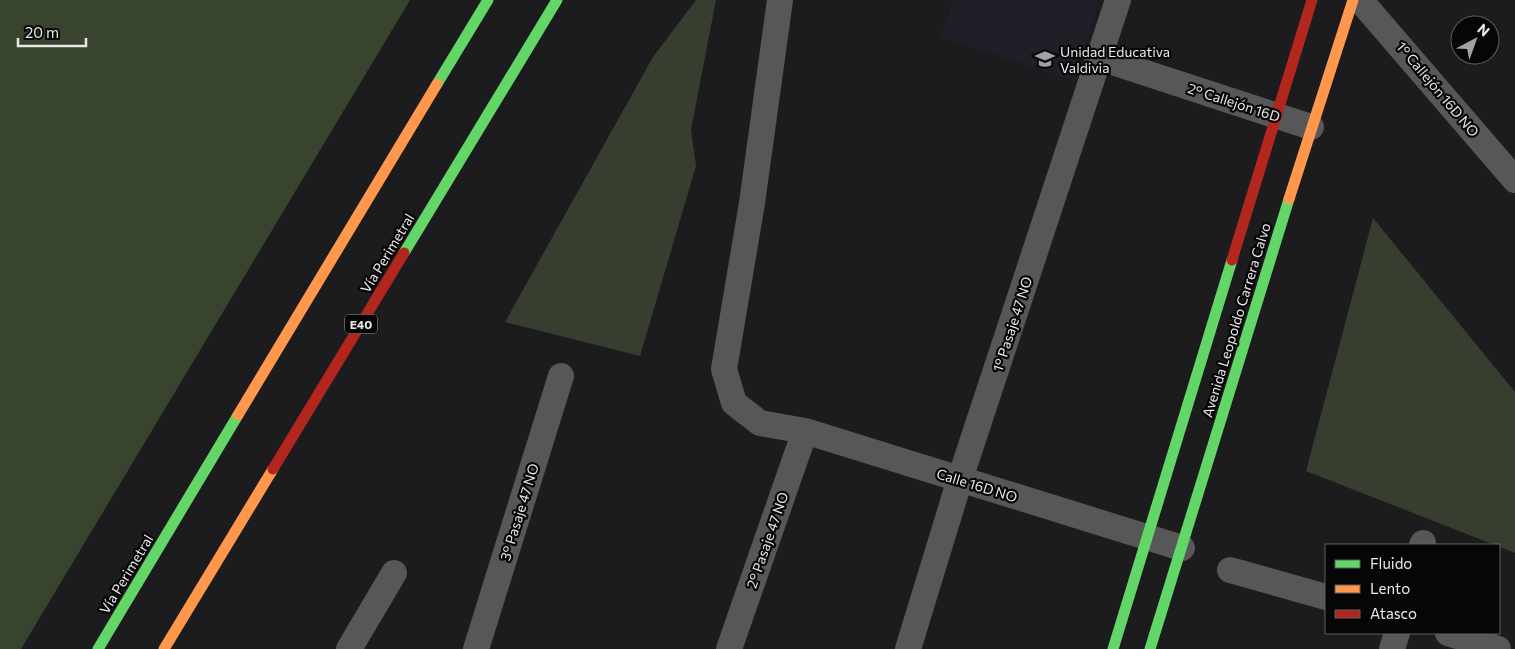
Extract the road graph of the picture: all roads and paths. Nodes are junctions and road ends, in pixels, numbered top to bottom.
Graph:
1 (488, 0) edge
2 (557, 0) edge
3 (780, 0) edge
4 (1118, 0) edge
5 (1312, 0) edge
6 (1352, 0) edge
7 (1360, 0) edge
8 (1100, 58) junction
9 (1275, 116) junction
10 (1311, 126) junction
11 (1515, 180) edge
12 (561, 376) dead end
13 (805, 431) junction
14 (960, 479) junction
15 (1147, 538) junction
16 (1182, 548) junction
17 (1230, 570) dead end
18 (394, 573) dead end
19 (1325, 597) edge
20 (1397, 634) edge
21 (1451, 634) edge
22 (98, 649) edge
23 (164, 649) edge
24 (349, 649) edge
25 (476, 649) edge
26 (729, 649) edge
27 (908, 649) edge
28 (1113, 649) edge
29 (1150, 649) edge
30 (1392, 649) edge
31 (1498, 649) edge

1 - 22 main road, Vía Perimetral
2 - 23 main road, Vía Perimetral / E40
3 - 13 street, Calle 16D NO
4 - 8 street, 1° Pasaje 47 NO
5 - 9 main road, Avenida Leopoldo Carrera Calvo
6 - 10 main road, Avenida Leopoldo Carrera Calvo
7 - 11 street, 1° Callejón 16D NO
8 - 9 street, 2° Callejón 16D
8 - 14 street, 1° Pasaje 47 NO
9 - 10 street, 2° Callejón 16D
9 - 15 main road, Avenida Leopoldo Carrera Calvo
10 - 16 main road, Avenida Leopoldo Carrera Calvo
12 - 25 street, 3° Pasaje 47 NO
13 - 14 street, Calle 16D NO
13 - 26 street, 2° Pasaje 47 NO
14 - 15 street, Calle 16D NO
14 - 27 street, 1° Pasaje 47 NO
15 - 16 street, Calle 16D NO
15 - 28 main road, Avenida Leopoldo Carrera Calvo
16 - 29 main road, Avenida Leopoldo Carrera Calvo
17 - 19 street
18 - 24 street
20 - 30 street
21 - 31 street

